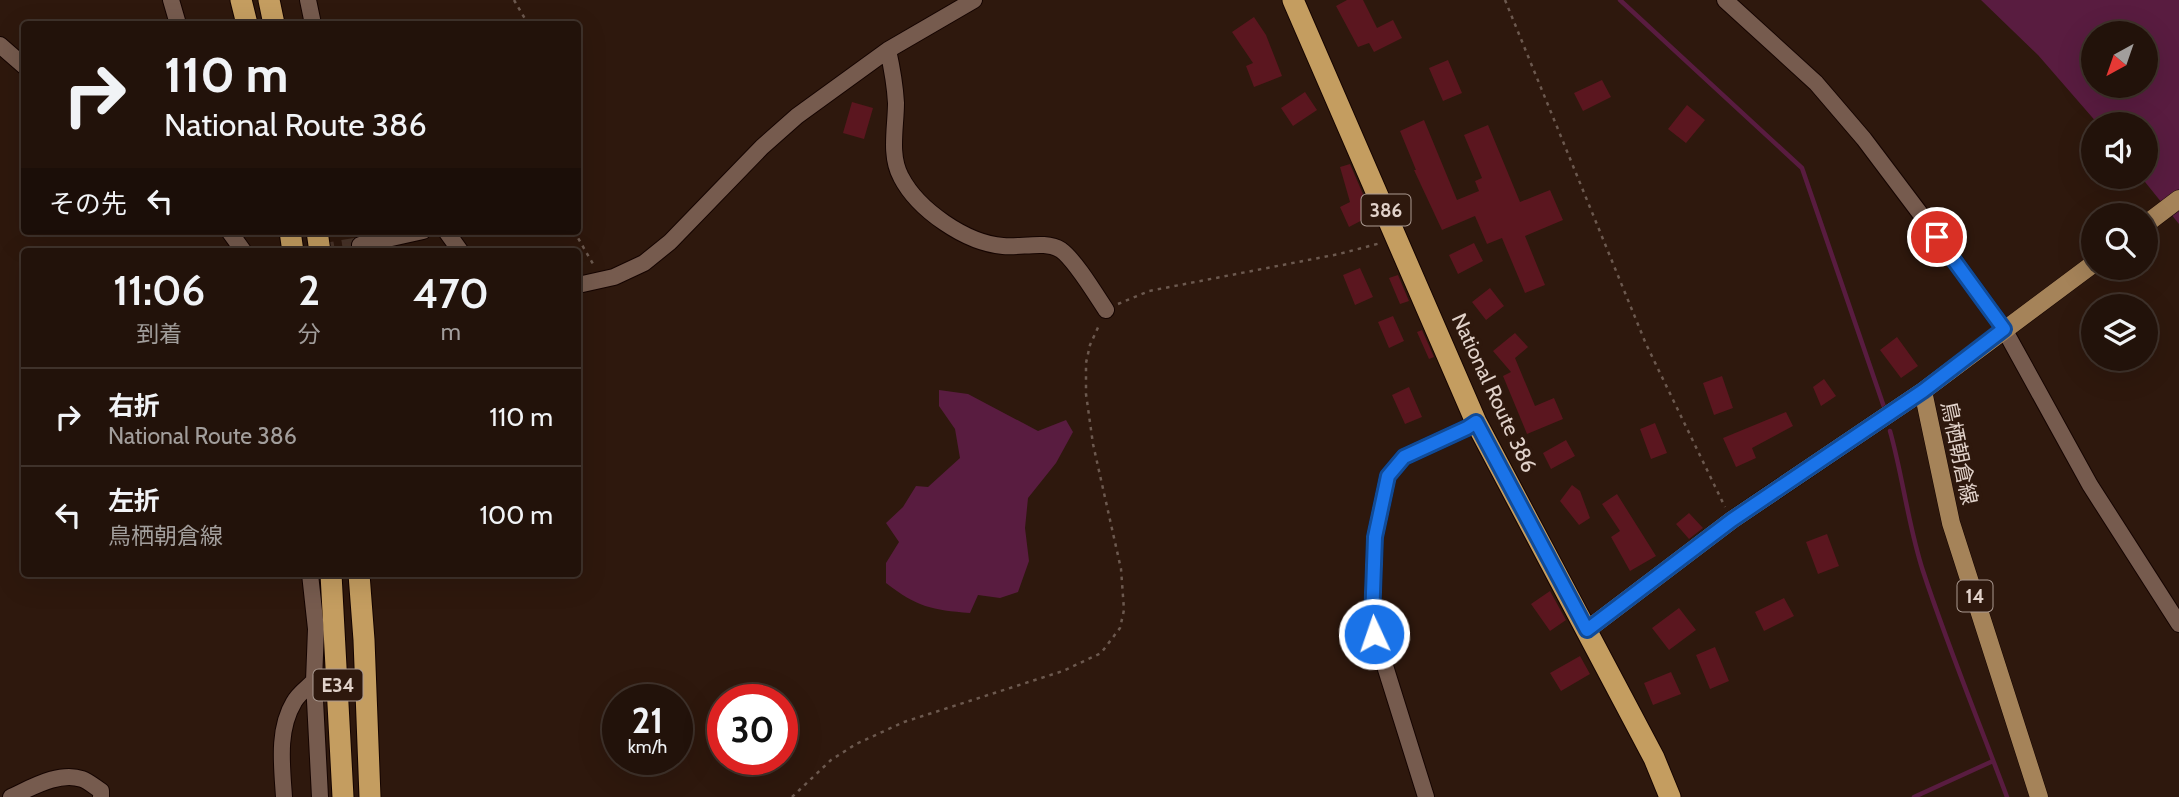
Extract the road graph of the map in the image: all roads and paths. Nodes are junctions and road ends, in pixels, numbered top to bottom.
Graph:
1 (171, 0) edge
2 (241, 0) edge
3 (269, 0) edge
4 (308, 0) edge
5 (514, 0) edge
6 (974, 0) edge
7 (1293, 0) edge
8 (1505, 0) edge
9 (1725, 0) edge
10 (177, 21) edge
11 (246, 21) edge
12 (273, 21) edge
13 (312, 21) edge
14 (526, 21) edge
15 (0, 45) edge
16 (888, 50) junction
17 (21, 63) edge
18 (2179, 199) edge
19 (2158, 215) edge
20 (405, 235) edge
21 (576, 235) edge
22 (1397, 236) junction
23 (370, 243) edge
24 (2081, 273) edge
25 (602, 280) junction
26 (581, 284) edge
27 (1106, 310) junction
28 (2004, 329) junction
29 (1923, 391) junction
30 (1476, 422) junction
31 (1732, 520) junction
32 (310, 577) edge
33 (331, 577) edge
34 (359, 577) edge
35 (2179, 624) edge
36 (1587, 630) junction
37 (314, 681) junction
38 (11, 797) edge
39 (102, 797) edge
40 (284, 797) edge
41 (320, 797) edge
42 (343, 797) edge
43 (370, 797) edge
44 (792, 797) edge
45 (1426, 797) edge
46 (1670, 797) edge
47 (2039, 797) edge

1 - 10 street
2 - 11 highway
3 - 12 highway
4 - 13 street
5 - 14 path
6 - 16 street
7 - 22 highway, National Route 386 / 386
8 - 31 path
9 - 28 street
15 - 17 street
16 - 25 street
16 - 27 street
18 - 19 main road
20 - 23 street
21 - 25 path
22 - 27 path
22 - 30 highway, National Route 386 / 386
24 - 28 main road
25 - 26 street
27 - 44 path
28 - 29 main road
28 - 35 street
29 - 31 main road, 鳥栖朝倉線
29 - 47 main road, 鳥栖朝倉線 / 14
30 - 36 highway, National Route 386 / 386
30 - 45 street
31 - 36 main road, 鳥栖朝倉線
32 - 37 street
33 - 42 highway, E34
34 - 43 highway, E34
36 - 46 highway, National Route 386 / 386
37 - 40 street
37 - 41 street
38 - 39 street

